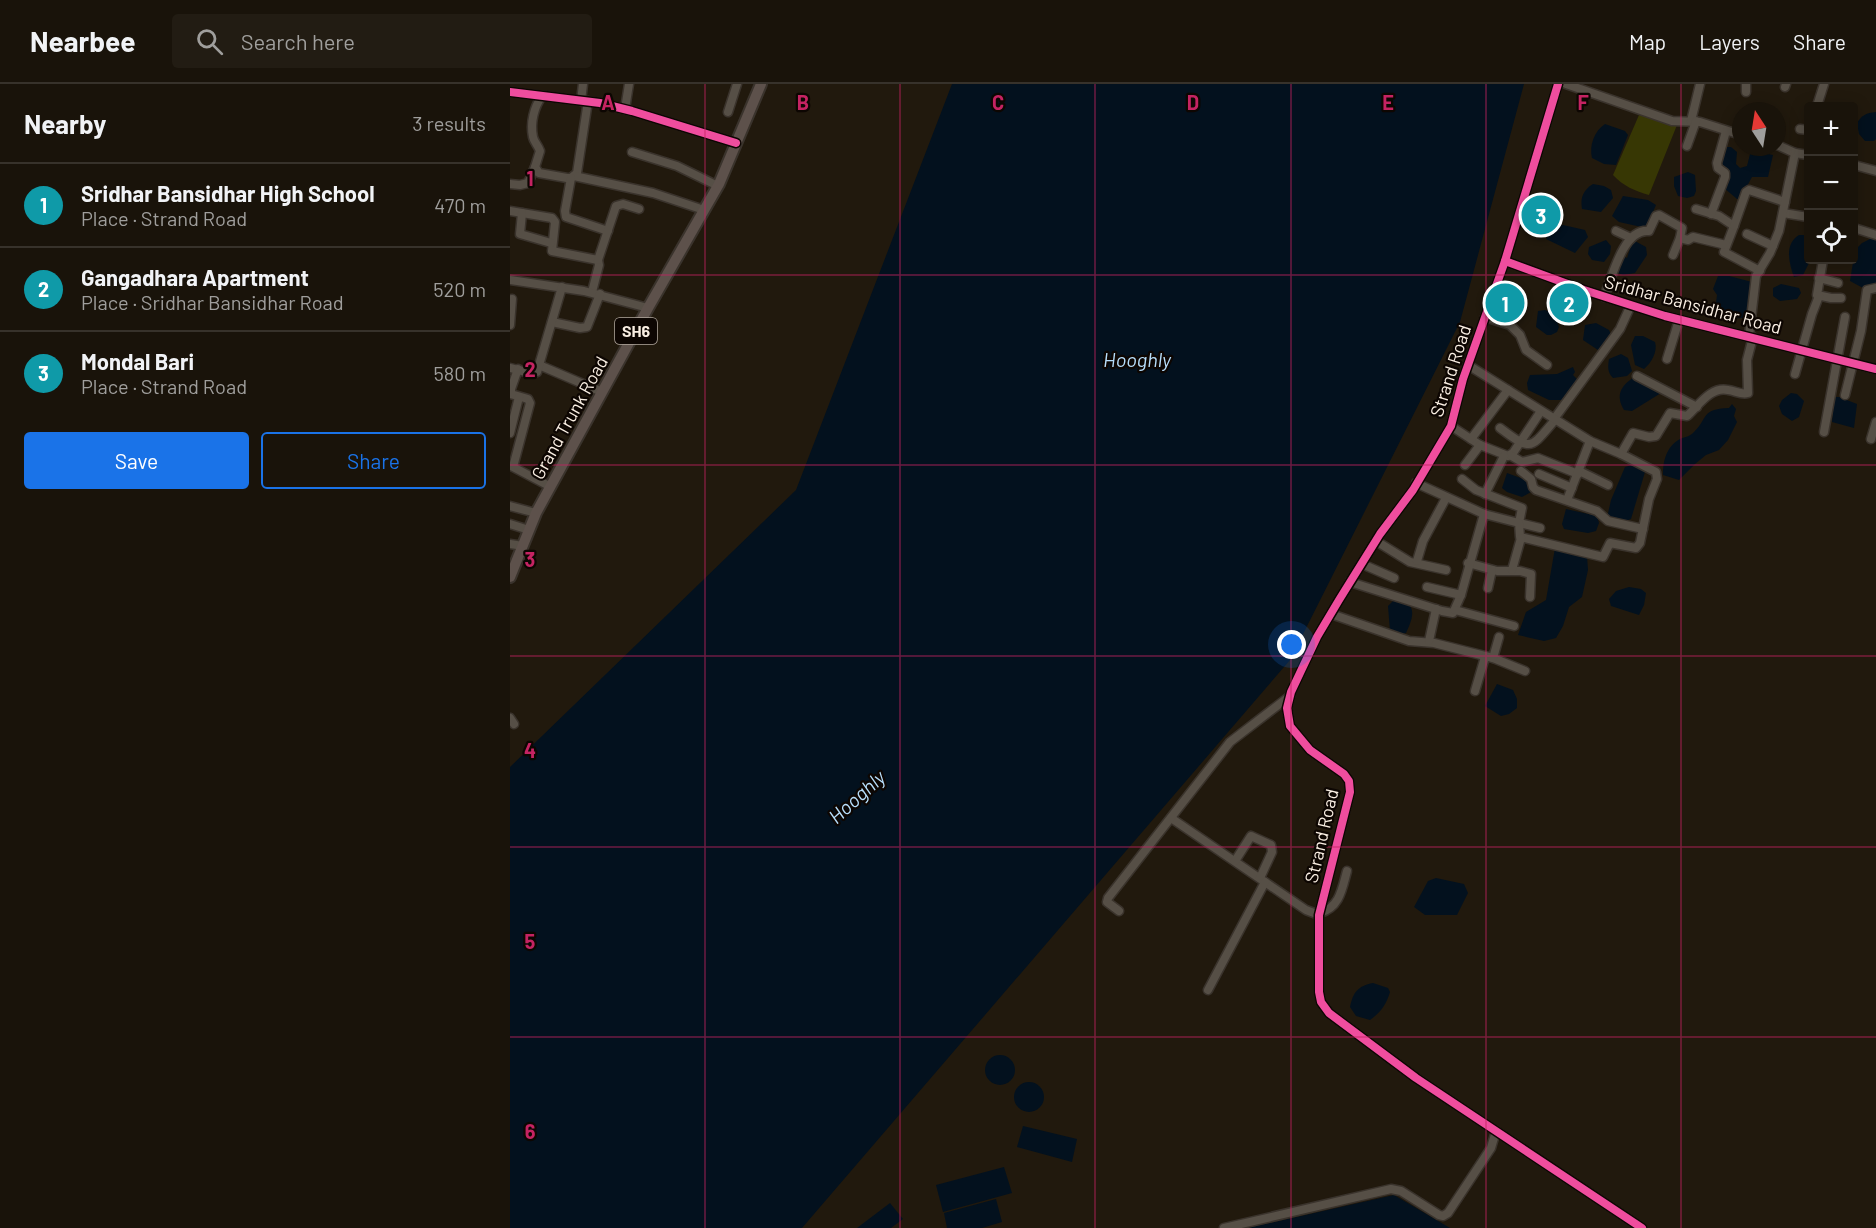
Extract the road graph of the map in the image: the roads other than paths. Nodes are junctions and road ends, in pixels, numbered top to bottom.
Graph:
1 (583, 84) edge
2 (628, 84) edge
3 (737, 84) edge
4 (761, 84) edge
5 (1558, 84) edge
6 (1566, 84) edge
7 (1700, 84) edge
8 (1824, 84) edge
9 (510, 92) edge
10 (542, 96) junction
11 (584, 101) junction
12 (1818, 102) edge
13 (625, 109) junction
14 (728, 112) dead end
15 (1694, 121) junction
16 (1726, 131) junction
17 (1732, 133) edge
18 (736, 143) junction
19 (1687, 146) dead end
20 (1786, 149) edge
21 (632, 152) dead end
22 (1795, 153) junction
23 (1804, 154) edge
24 (1858, 166) edge
25 (535, 167) junction
26 (1876, 171) edge
27 (573, 177) junction
28 (510, 184) edge
29 (718, 186) junction
30 (625, 187) junction
31 (1785, 202) junction
32 (623, 204) junction
33 (639, 209) dead end
34 (1696, 209) dead end
35 (704, 210) junction
36 (510, 211) edge
37 (522, 213) junction
38 (1783, 213) junction
39 (1711, 214) junction
40 (1804, 216) edge
41 (1734, 226) junction
42 (1858, 229) edge
43 (608, 231) junction
44 (1616, 231) dead end
45 (1747, 234) dead end
46 (1876, 235) edge
47 (1631, 238) junction
48 (1680, 238) junction
49 (551, 243) junction
50 (1726, 245) junction
51 (1773, 246) junction
52 (1673, 255) dead end
53 (598, 260) junction
54 (1505, 261) junction
55 (1822, 264) edge
56 (1760, 271) junction
57 (1819, 278) junction
58 (510, 280) edge
59 (1838, 283) dead end
60 (562, 287) junction
61 (1876, 288) edge
62 (596, 293) junction
63 (1819, 296) junction
64 (1604, 297) junction
65 (1841, 298) dead end
66 (512, 299) dead end
67 (1631, 305) junction
68 (648, 308) junction
69 (1845, 316) dead end
70 (1485, 317) junction
71 (1679, 320) junction
72 (552, 321) junction
73 (510, 325) edge
74 (1751, 336) junction
75 (1801, 349) junction
76 (1667, 359) dead end
77 (1837, 359) junction
78 (1853, 363) junction
79 (539, 365) junction
80 (1468, 365) junction
81 (1547, 365) dead end
82 (514, 369) edge
83 (1876, 369) edge
84 (1795, 374) dead end
85 (1637, 376) dead end
86 (1508, 390) junction
87 (510, 392) edge
88 (602, 392) junction
89 (1845, 395) dead end
90 (519, 397) junction
91 (1697, 407) junction
92 (1541, 411) junction
93 (1554, 420) junction
94 (1876, 422) edge
95 (1451, 426) junction
96 (1500, 428) dead end
97 (1824, 432) dead end
98 (510, 433) edge
99 (1472, 439) junction
100 (1871, 440) dead end
101 (1590, 441) junction
102 (1520, 443) junction
103 (1480, 445) junction
104 (513, 453) edge
105 (1621, 454) junction
106 (1507, 456) junction
107 (1465, 465) dead end
108 (1521, 471) dead end
109 (1578, 472) junction
110 (1539, 474) dead end
111 (1462, 479) dead end
112 (1416, 483) junction
113 (1608, 485) dead end
114 (551, 487) junction
115 (1572, 488) junction
116 (1485, 494) junction
117 (1446, 498) junction
118 (1567, 500) junction
119 (510, 506) edge
120 (536, 513) junction
121 (1484, 513) junction
122 (1519, 523) junction
123 (510, 524) edge
124 (1540, 528) dead end
125 (1643, 528) junction
126 (530, 530) junction
127 (1521, 538) junction
128 (1376, 541) junction
129 (510, 544) edge
130 (523, 546) junction
131 (1417, 561) dead end
132 (1468, 563) junction
133 (1362, 564) junction
134 (1446, 570) dead end
135 (1492, 570) junction
136 (1512, 570) junction
137 (510, 577) edge
138 (1394, 578) dead end
139 (1350, 582) junction
140 (1427, 587) dead end
141 (1488, 588) dead end
142 (1461, 595) junction
143 (1530, 597) dead end
144 (1436, 609) junction
145 (1455, 610) junction
146 (1331, 614) junction
147 (1514, 626) dead end
148 (1499, 637) dead end
149 (1429, 641) junction
150 (1489, 658) junction
151 (1525, 671) dead end
152 (1475, 691) dead end
153 (1290, 696) junction
154 (1171, 818) junction
155 (1235, 861) junction
156 (1347, 871) dead end
157 (1263, 880) junction
158 (1119, 910) dead end
159 (1319, 914) junction
160 (1208, 990) dead end
161 (1496, 1131) junction
162 (1224, 1228) edge
163 (1642, 1228) edge

1 - 11 street
2 - 13 street
3 - 14 street
4 - 18 main road, Grand Trunk Road / SH6
5 - 54 street, Strand Road
6 - 15 street
7 - 15 street
8 - 12 street
9 - 10 street
10 - 11 street
10 - 25 street
11 - 13 street
11 - 27 street
13 - 18 street
15 - 16 street
15 - 19 street
16 - 17 street
16 - 39 street
18 - 29 main road, Grand Trunk Road / SH6
20 - 22 street
21 - 29 street
22 - 23 street
22 - 31 street
24 - 26 street
25 - 27 street
25 - 28 street
27 - 30 street
27 - 43 street
29 - 35 main road, Grand Trunk Road / SH6
30 - 32 street
30 - 35 street
31 - 38 street
31 - 41 street
32 - 33 street
32 - 43 street
34 - 39 street
35 - 68 main road, Grand Trunk Road / SH6
36 - 37 street
37 - 49 street
37 - 49 street
38 - 40 street
38 - 51 street
39 - 41 street
41 - 50 street
42 - 46 street
43 - 53 street
44 - 47 street
45 - 51 street
47 - 48 street
47 - 64 street
48 - 50 street
48 - 52 street
49 - 53 street
50 - 56 street
51 - 56 street
53 - 62 street
54 - 64 street, Sridhar Bansidhar Road
54 - 70 street, Strand Road
55 - 57 street
56 - 74 street
57 - 59 street
57 - 63 street
58 - 60 street
60 - 62 street
60 - 72 street
61 - 78 street
62 - 68 street
62 - 72 street
63 - 65 street
63 - 75 street
64 - 67 street, Sridhar Bansidhar Road
66 - 73 street
67 - 71 street, Sridhar Bansidhar Road
67 - 93 street
68 - 88 main road, Grand Trunk Road / SH6
69 - 77 street
70 - 80 street, Strand Road
70 - 81 street
71 - 74 street, Sridhar Bansidhar Road
71 - 76 street
72 - 79 street
74 - 75 street, Sridhar Bansidhar Road
74 - 91 street
75 - 77 street, Sridhar Bansidhar Road
75 - 84 street
77 - 78 street, Sridhar Bansidhar Road
77 - 97 street
78 - 83 street, Sridhar Bansidhar Road
78 - 89 street
79 - 82 street
79 - 88 street
80 - 86 street
80 - 95 street, Strand Road
82 - 87 street
85 - 91 street
86 - 92 street
86 - 99 street
87 - 90 street
88 - 114 main road, Grand Trunk Road / SH6
90 - 98 street
90 - 104 street
91 - 105 street
92 - 93 street
92 - 102 street
93 - 101 street
93 - 102 street
94 - 100 street
95 - 99 street
95 - 112 street, Strand Road
96 - 102 street
99 - 103 street
101 - 105 street
101 - 109 street
102 - 106 street
103 - 106 street
103 - 107 street
104 - 114 street
105 - 125 street
106 - 109 street
106 - 116 street
108 - 118 street
109 - 113 street
109 - 115 street
110 - 115 street
111 - 116 street
112 - 117 street
112 - 128 street, Strand Road
114 - 120 main road, Grand Trunk Road / SH6
115 - 118 street
116 - 122 street
117 - 121 street
117 - 131 street
118 - 125 street
119 - 120 street
120 - 126 main road, Grand Trunk Road / SH6
121 - 122 street
121 - 132 street
122 - 124 street
122 - 127 street
123 - 126 street
125 - 127 street
126 - 130 main road, Grand Trunk Road / SH6
127 - 136 street
128 - 133 street, Strand Road
128 - 134 street
129 - 130 street
130 - 137 main road, Grand Trunk Road / SH6
132 - 135 street
132 - 142 street
133 - 138 street
133 - 139 street, Strand Road
135 - 136 street
135 - 141 street
136 - 143 street
139 - 144 street
139 - 146 street, Strand Road
140 - 142 street
142 - 145 street
144 - 145 street
144 - 149 street
145 - 147 street
146 - 149 street
146 - 153 street, Strand Road
148 - 150 street
149 - 150 street
150 - 151 street
150 - 152 street
153 - 154 street
153 - 159 street, Strand Road
154 - 155 street
154 - 158 street
155 - 157 street
155 - 157 street
156 - 159 street
157 - 159 street
157 - 160 street
159 - 161 street, Strand Road
161 - 162 street
161 - 163 street, Strand Road

